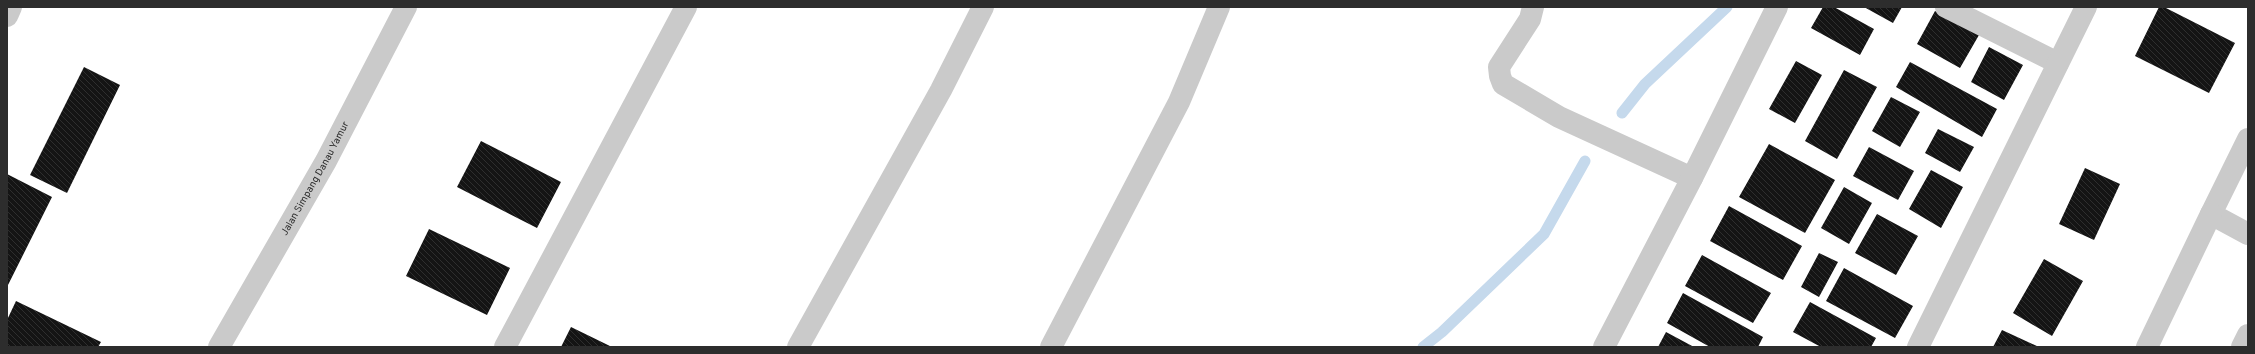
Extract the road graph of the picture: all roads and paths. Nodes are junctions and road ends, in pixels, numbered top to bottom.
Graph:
1 (11, 7) edge
2 (406, 7) edge
3 (686, 7) edge
4 (983, 7) edge
5 (1219, 7) edge
6 (1533, 7) edge
7 (1777, 7) edge
8 (1946, 7) edge
9 (2086, 7) edge
10 (7, 16) edge
11 (2058, 63) junction
12 (2248, 139) edge
13 (1692, 178) junction
14 (2211, 214) junction
15 (2248, 234) edge
16 (2248, 335) edge
17 (219, 347) edge
18 (505, 347) edge
19 (798, 347) edge
20 (1051, 347) edge
21 (1604, 347) edge
22 (1918, 347) edge
23 (2147, 347) edge
24 (2242, 347) edge

1 - 10 street
2 - 17 street, Jalan Simpang Danau Yamur
3 - 18 street
4 - 19 street
5 - 20 street
6 - 13 street
7 - 13 street
8 - 11 street
9 - 11 street
11 - 22 street
12 - 14 street
13 - 21 street
14 - 15 street
14 - 23 street
16 - 24 street

